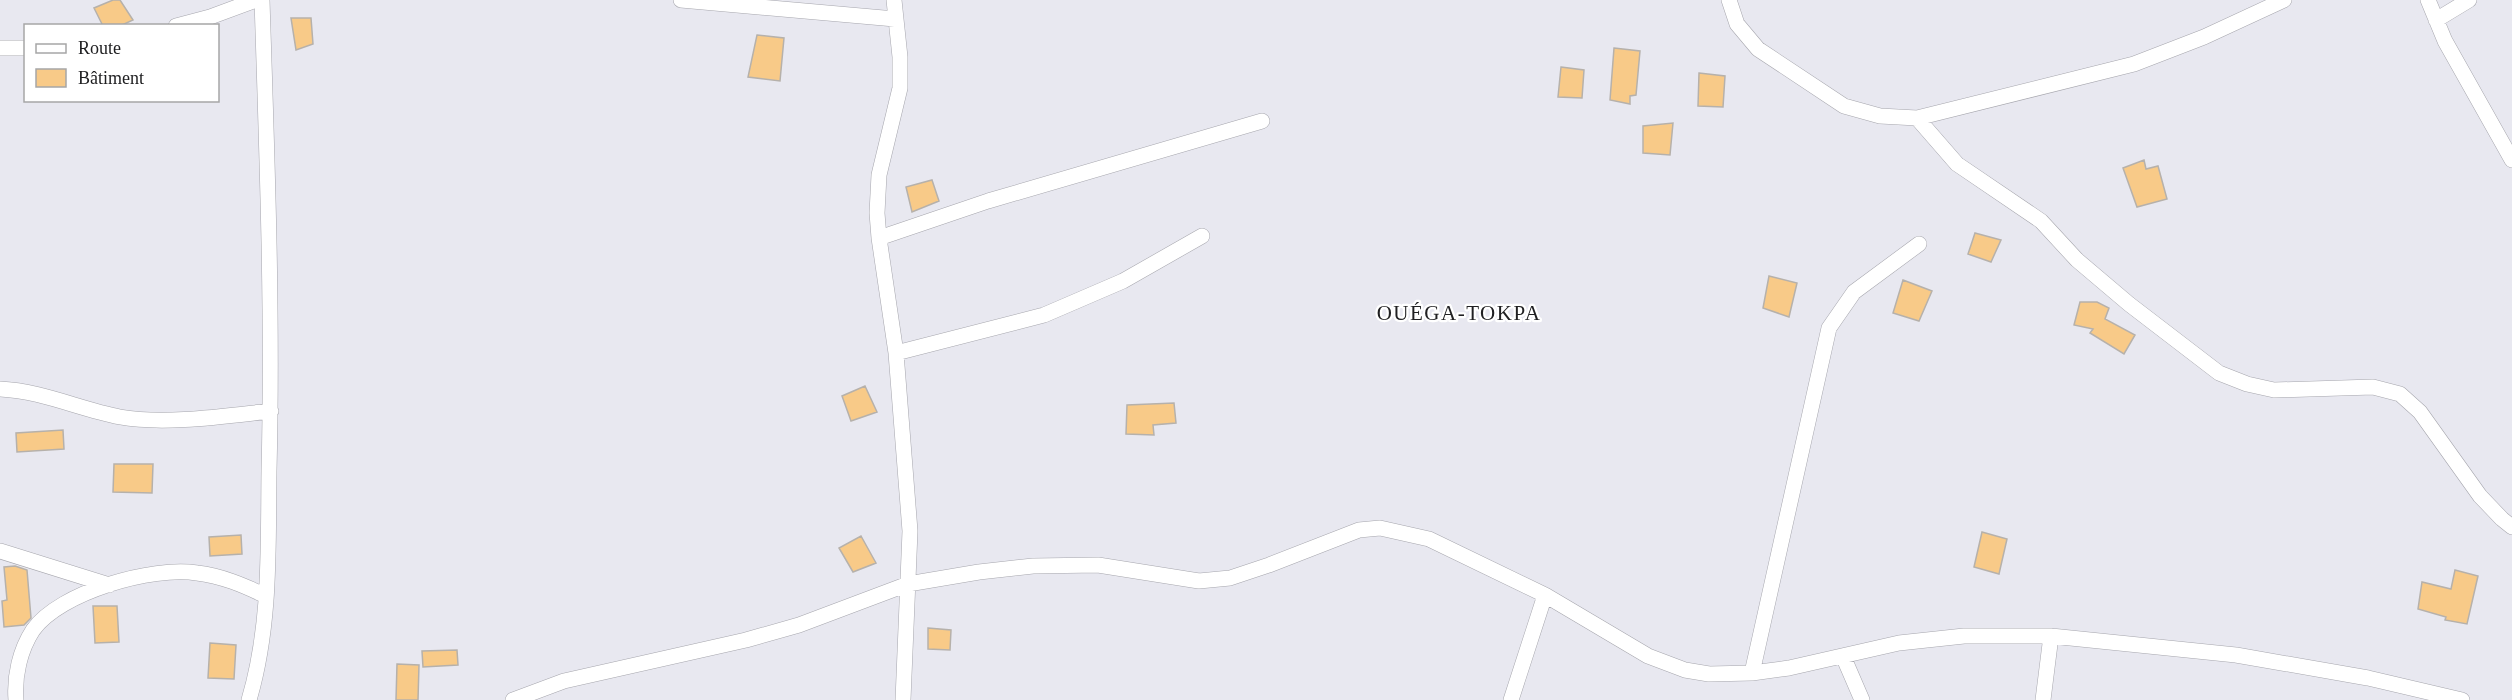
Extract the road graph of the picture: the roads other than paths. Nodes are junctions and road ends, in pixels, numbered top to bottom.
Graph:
1 (256, 0) edge
2 (262, 0) edge
3 (681, 0) edge
4 (894, 0) edge
5 (1729, 0) edge
6 (2284, 0) edge
7 (2428, 0) edge
8 (2469, 0) edge
9 (895, 19) junction
10 (2436, 20) junction
11 (184, 24) edge
12 (0, 48) edge
13 (24, 48) edge
14 (1917, 118) junction
15 (1262, 121) dead end
16 (2512, 160) edge
17 (1202, 236) dead end
18 (879, 238) junction
19 (1919, 244) dead end
20 (896, 353) junction
21 (0, 389) edge
22 (271, 411) junction
23 (2512, 527) edge
24 (0, 551) edge
25 (908, 584) junction
26 (109, 585) junction
27 (1545, 595) junction
28 (266, 596) junction
29 (2051, 636) junction
30 (1843, 656) junction
31 (1752, 673) junction
32 (16, 700) edge
33 (249, 700) edge
34 (513, 700) edge
35 (903, 700) edge
36 (1511, 700) edge
37 (1863, 700) edge
38 (2043, 700) edge
39 (2462, 700) edge

1 - 11 street
2 - 22 street
3 - 9 street
4 - 9 street
5 - 14 street
6 - 14 street
7 - 10 street
8 - 10 street
9 - 18 street
10 - 16 street
12 - 13 street
14 - 23 street
15 - 18 street
17 - 20 street
18 - 20 street
19 - 31 street
20 - 25 street
21 - 22 street
22 - 28 street
24 - 26 street
25 - 27 street
25 - 34 street
25 - 35 street
26 - 28 street
26 - 32 street
27 - 31 street
27 - 36 street
28 - 33 street
29 - 30 street
29 - 38 street
29 - 39 street
30 - 31 street
30 - 37 street

